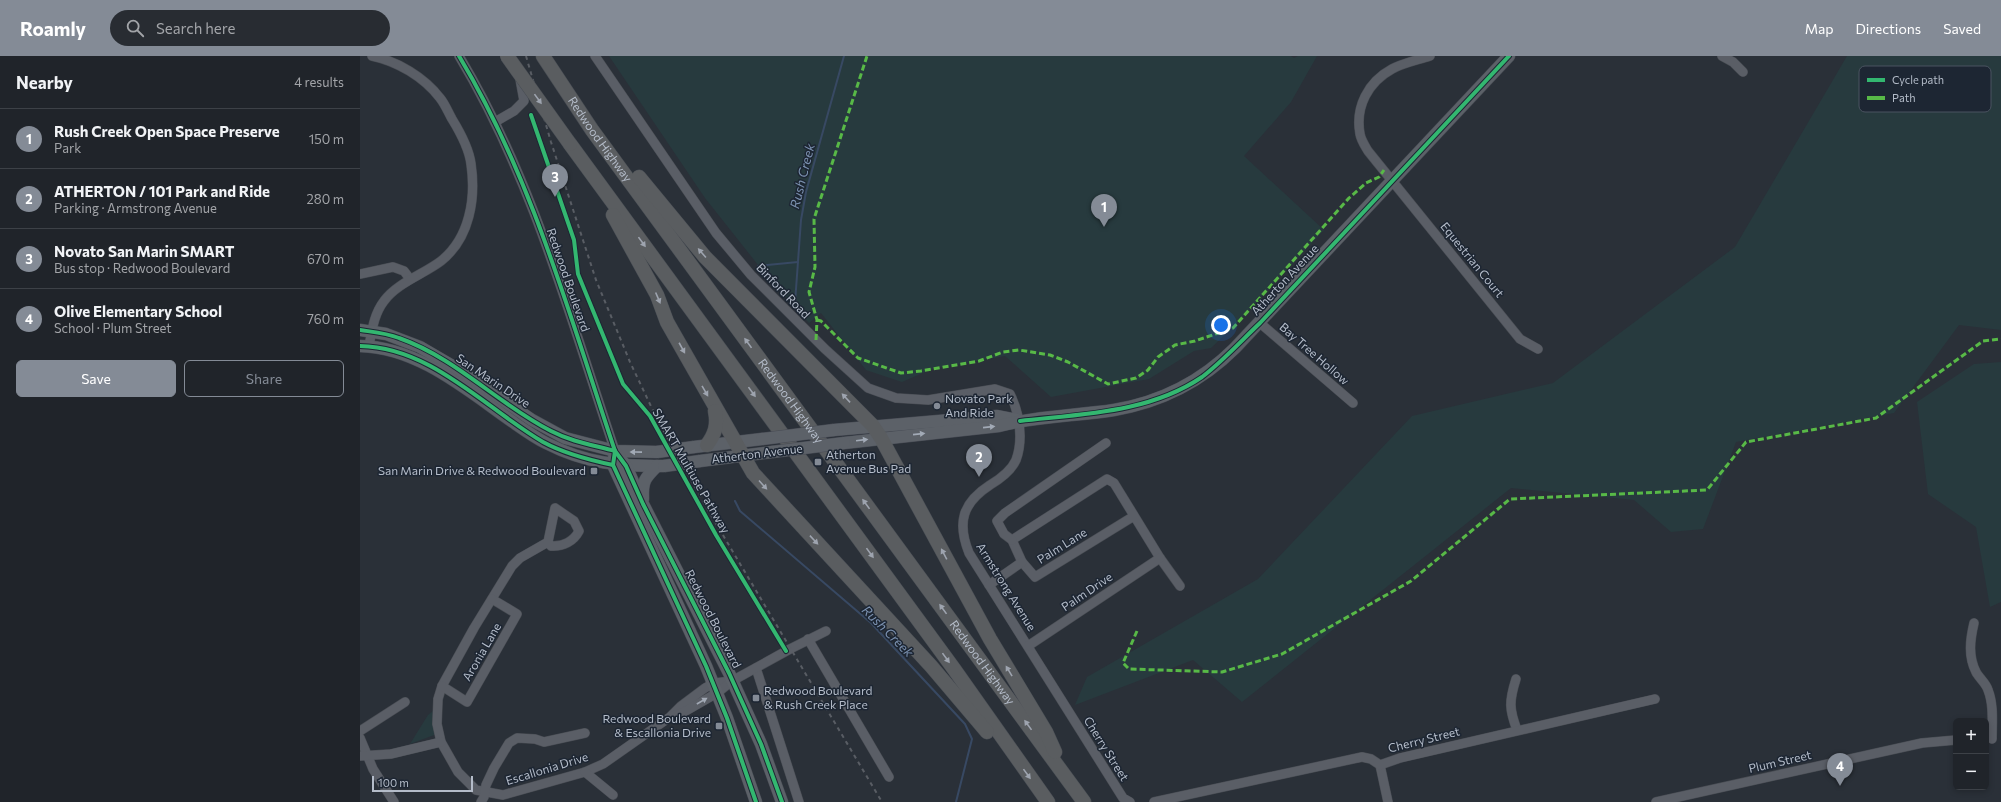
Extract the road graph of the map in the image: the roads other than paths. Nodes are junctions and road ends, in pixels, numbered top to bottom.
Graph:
1 (372, 56) edge
2 (459, 56) edge
3 (507, 56) edge
4 (514, 56) edge
5 (595, 56) edge
6 (1430, 56) edge
7 (1509, 56) edge
8 (1722, 56) edge
9 (546, 61) edge
10 (1743, 72) dead end
11 (495, 122) junction
12 (613, 158) junction
13 (586, 165) junction
14 (1392, 180) junction
15 (360, 274) edge
16 (410, 279) junction
17 (1260, 323) junction
18 (366, 331) edge
19 (364, 346) edge
20 (1538, 349) dead end
21 (1353, 403) dead end
22 (714, 407) junction
23 (1020, 421) junction
24 (873, 426) junction
25 (881, 438) junction
26 (735, 442) junction
27 (1106, 443) dead end
28 (700, 446) junction
29 (615, 451) junction
30 (742, 455) junction
31 (613, 465) junction
32 (626, 466) junction
33 (661, 466) junction
34 (643, 504) junction
35 (1134, 516) junction
36 (1012, 540) junction
37 (548, 542) dead end
38 (1160, 558) junction
39 (1022, 562) junction
40 (989, 585) junction
41 (1180, 586) dead end
42 (492, 599) junction
43 (1974, 623) dead end
44 (826, 631) dead end
45 (808, 639) junction
46 (1028, 646) junction
47 (756, 668) junction
48 (1516, 679) dead end
49 (732, 681) junction
50 (442, 686) junction
51 (716, 688) junction
52 (1655, 700) dead end
53 (405, 702) dead end
54 (1065, 707) joint
55 (1517, 730) junction
56 (360, 731) edge
57 (585, 733) dead end
58 (360, 738) edge
59 (1993, 739) edge
60 (1953, 740) edge
61 (441, 742) junction
62 (1010, 751) junction
63 (363, 756) edge
64 (1380, 764) junction
65 (585, 772) junction
66 (889, 777) dead end
67 (1068, 779) junction
68 (485, 792) junction
69 (613, 795) dead end
70 (1178, 799) edge
71 (394, 802) edge
72 (481, 802) edge
73 (756, 802) edge
74 (782, 802) edge
75 (798, 802) edge
76 (1048, 802) edge
77 (1084, 802) edge
78 (1130, 802) edge
79 (1154, 802) edge
80 (1388, 802) edge
81 (1656, 802) edge

1 - 16 street
2 - 11 street, Redwood Boulevard
3 -> 13 highway, bridge
4 - 11 street
5 - 23 street, Binford Road
6 - 14 street, Equestrian Court
7 - 14 main road, Atherton Avenue
8 - 10 street
9 - 12 highway, Redwood Highway
11 - 29 street, Redwood Boulevard
24 -> 12 highway
67 -> 12 highway, Redwood Highway
13 -> 22 highway
13 -> 62 highway
14 - 17 main road, Atherton Avenue
14 - 20 street, Equestrian Court
15 - 16 street
16 - 18 street
17 - 21 street, Bay Tree Hollow
17 - 23 main road, Atherton Avenue
18 - 19 street
18 - 29 main road, San Marin Drive
19 - 31 main road, San Marin Drive
22 - 26 highway
22 - 28 highway
23 - 24 main road, Atherton Avenue
25 -> 23 main road, Atherton Avenue
23 - 40 street, Armstrong Avenue
24 - 25 highway
24 - 26 main road, Atherton Avenue, bridge
30 -> 25 main road, Atherton Avenue, bridge
67 -> 25 highway
26 - 28 main road, Atherton Avenue
26 - 30 highway
27 - 36 street, Palm Lane
28 -> 29 main road, Atherton Avenue, bridge
29 - 31 main road, Redwood Boulevard
29 - 32 main road, Redwood Boulevard
30 - 33 main road, Atherton Avenue, bridge
30 -> 62 highway
31 - 32 main road, Atherton Avenue
31 - 51 main road, Redwood Boulevard
32 - 33 main road, Atherton Avenue
32 - 34 main road, Redwood Boulevard
33 - 34 main road
34 - 49 main road, Redwood Boulevard
35 - 36 street
35 - 38 street
35 - 39 street, Palm Lane
36 - 39 street, Palm Lane
37 - 42 street, Escallonia Drive
38 - 41 street
38 - 46 street, Palm Drive
39 - 40 street
40 - 46 street, Armstrong Avenue
42 - 50 street, Escallonia Drive
42 - 50 street, Aronia Lane
43 - 59 street
44 - 45 street, Escallonia Drive
45 - 47 street, Escallonia Drive
45 - 66 street
46 - 54 street, Armstrong Avenue
47 - 49 street, Escallonia Drive
47 - 75 street
48 - 55 street
49 - 51 street, Escallonia Drive
49 - 74 main road, Redwood Boulevard
50 - 61 street, Escallonia Drive
51 - 65 street, Escallonia Drive
51 - 73 main road, Redwood Boulevard
52 - 55 street, Cherry Street
53 - 56 street
54 - 78 street, Cherry Street
55 - 64 street, Cherry Street
57 - 68 street
58 - 63 street
60 - 81 street, Plum Street
61 - 63 street
61 - 68 street, Escallonia Drive
62 -> 76 highway
63 - 71 street
64 - 70 street, Cherry Street
64 - 80 street
65 - 68 street, Escallonia Drive
65 - 69 street
67 - 77 highway, Redwood Highway
68 - 72 street
70 - 79 street, Cherry Street

